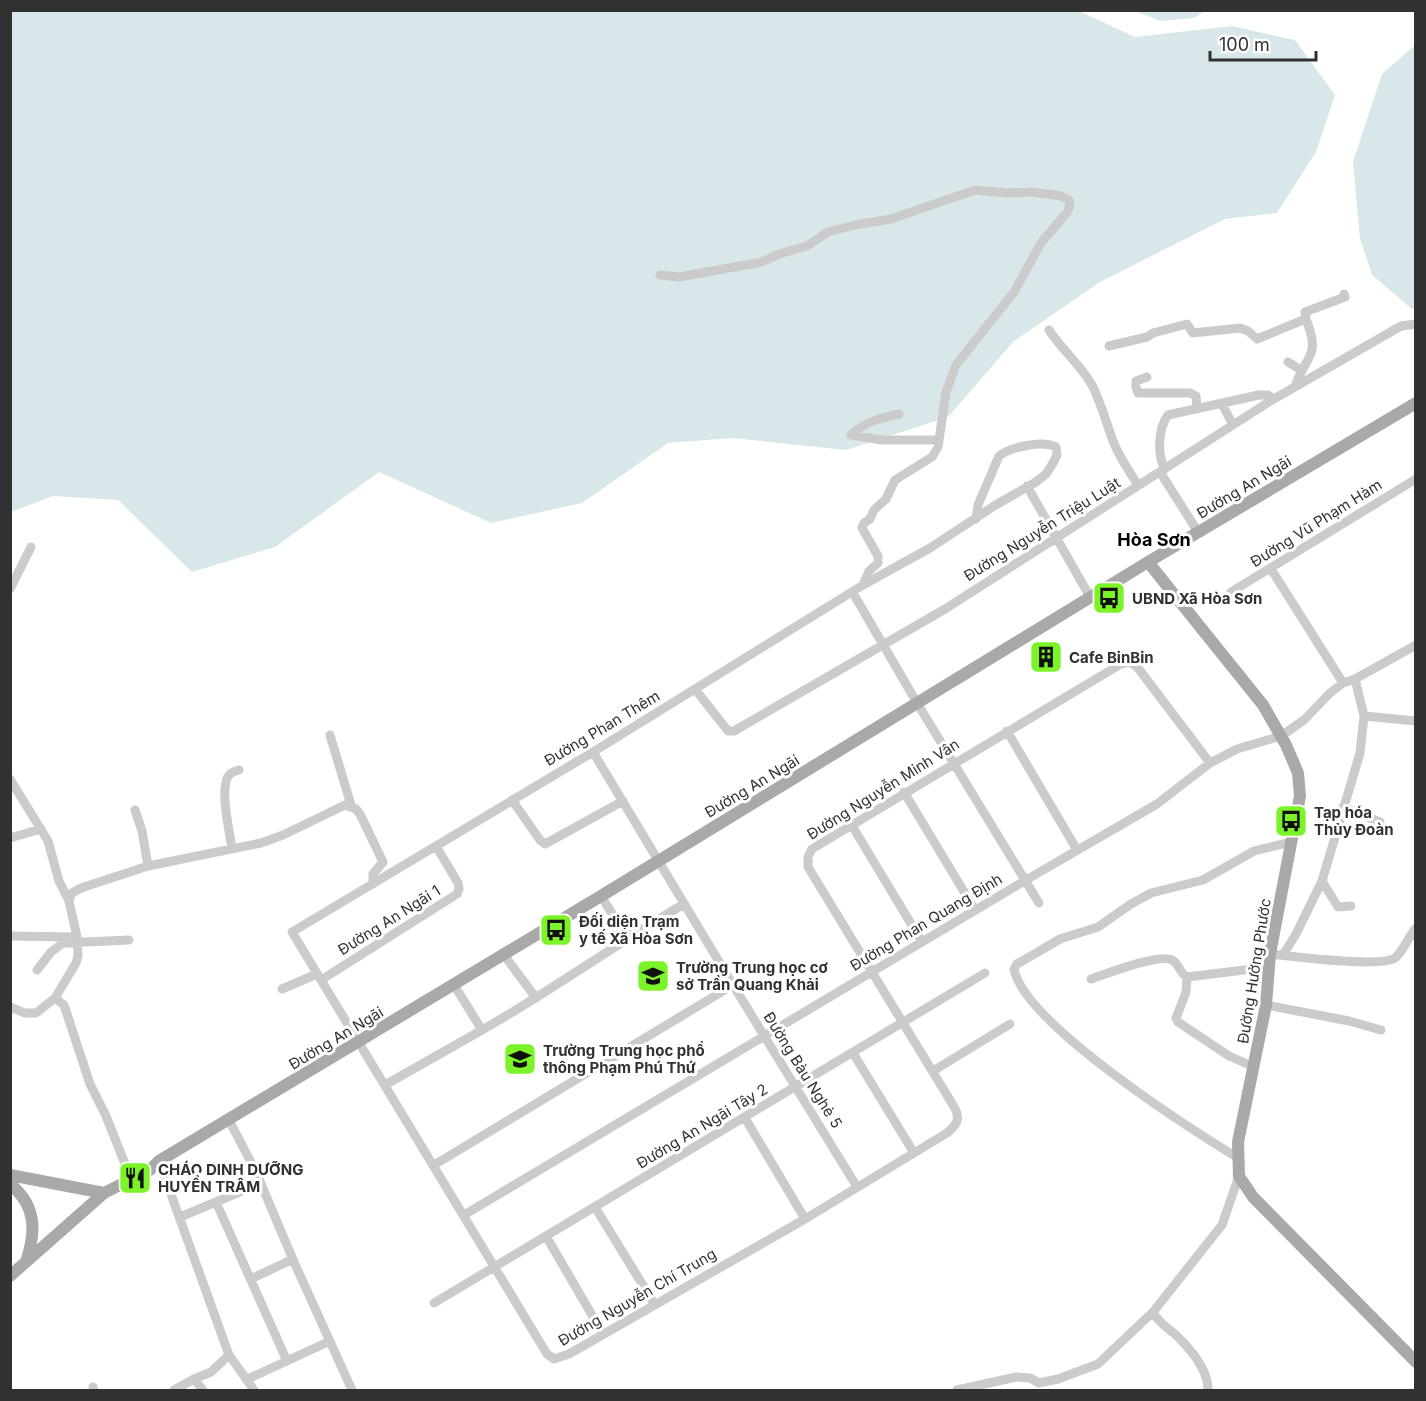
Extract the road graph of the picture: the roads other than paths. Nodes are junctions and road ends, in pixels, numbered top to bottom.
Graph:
1 (660, 275) dead end
2 (1344, 294) dead end
3 (1303, 320) junction
4 (1416, 324) edge
5 (1049, 330) dead end
6 (1109, 346) dead end
7 (1288, 362) dead end
8 (1301, 370) junction
9 (1147, 377) dead end
10 (1295, 387) junction
11 (1274, 399) junction
12 (1416, 403) edge
13 (1222, 404) junction
14 (1197, 409) junction
15 (899, 414) dead end
16 (1233, 425) junction
17 (939, 440) junction
18 (1162, 470) junction
19 (1416, 479) edge
20 (1032, 484) junction
21 (1138, 485) junction
22 (976, 519) junction
23 (1198, 532) junction
24 (1055, 537) junction
25 (31, 547) dead end
26 (1148, 562) junction
27 (1271, 569) junction
28 (863, 585) junction
29 (10, 590) edge
30 (1231, 592) dead end
31 (853, 593) junction
32 (1090, 597) junction
33 (882, 644) junction
34 (1416, 645) edge
35 (1355, 680) junction
36 (1343, 683) junction
37 (696, 689) junction
38 (917, 703) junction
39 (1364, 716) junction
40 (1416, 721) edge
41 (1007, 731) junction
42 (330, 735) dead end
43 (1281, 736) junction
44 (593, 752) junction
45 (954, 762) junction
46 (1210, 763) junction
47 (239, 770) dead end
48 (10, 779) edge
49 (904, 792) junction
50 (512, 800) junction
51 (622, 801) junction
52 (351, 806) junction
53 (1343, 807) junction
54 (135, 810) dead end
55 (1380, 822) dead end
56 (851, 824) junction
57 (41, 829) junction
58 (10, 838) edge
59 (1291, 842) junction
60 (436, 846) junction
61 (232, 849) junction
62 (1077, 850) junction
63 (658, 860) junction
64 (382, 862) junction
65 (148, 866) junction
66 (390, 874) junction
67 (1026, 880) junction
68 (1322, 881) junction
69 (373, 884) junction
70 (601, 896) junction
71 (69, 901) junction
72 (1039, 903) dead end
73 (684, 904) junction
74 (1351, 906) dead end
75 (975, 910) junction
76 (1416, 928) edge
77 (631, 935) junction
78 (10, 936) edge
79 (77, 940) junction
80 (129, 940) dead end
81 (922, 942) junction
82 (504, 955) junction
83 (1274, 959) junction
84 (37, 970) dead end
85 (873, 971) junction
86 (985, 973) dead end
87 (319, 977) junction
88 (1187, 977) junction
89 (1091, 980) dead end
90 (454, 985) junction
91 (733, 985) junction
92 (282, 989) dead end
93 (55, 998) junction
94 (536, 998) junction
95 (1266, 1005) junction
96 (11, 1007) edge
97 (903, 1022) junction
98 (1010, 1024) dead end
99 (482, 1030) junction
100 (1381, 1030) dead end
101 (765, 1036) junction
102 (359, 1042) junction
103 (854, 1053) junction
104 (1254, 1067) junction
105 (933, 1071) junction
106 (385, 1085) junction
107 (796, 1087) junction
108 (745, 1118) junction
109 (958, 1119) joint
110 (229, 1120) junction
111 (914, 1153) junction
112 (1238, 1158) junction
113 (159, 1161) junction
114 (434, 1165) junction
115 (10, 1175) edge
116 (1239, 1176) junction
117 (131, 1179) junction
118 (261, 1183) junction
119 (10, 1184) edge
120 (857, 1187) junction
121 (104, 1193) junction
122 (216, 1202) junction
123 (595, 1207) junction
124 (464, 1215) junction
125 (180, 1217) junction
126 (805, 1219) junction
127 (546, 1236) junction
128 (293, 1259) junction
129 (26, 1263) junction
130 (494, 1267) junction
131 (10, 1276) edge
132 (251, 1279) junction
133 (434, 1304) dead end
134 (655, 1305) junction
135 (1153, 1312) junction
136 (603, 1334) junction
137 (330, 1341) junction
138 (229, 1355) junction
139 (287, 1361) junction
140 (1416, 1362) edge
141 (245, 1378) junction
142 (194, 1379) junction
143 (1040, 1387) edge
144 (351, 1388) edge
145 (174, 1390) edge
146 (203, 1390) edge
147 (254, 1390) edge
148 (340, 1390) edge
149 (960, 1390) edge
150 (1208, 1390) edge

1 - 17 street
2 - 3 street
3 - 6 street
3 - 8 street
4 - 10 street, Đường Nguyễn Triệu Luật
5 - 21 street
7 - 8 street
8 - 10 street
9 - 14 street
10 - 11 street, Đường Nguyễn Triệu Luật
11 - 13 street
11 - 16 street, Đường Nguyễn Triệu Luật
12 - 23 main road, Đường An Ngãi
13 - 14 street
13 - 16 street
14 - 18 street
15 - 17 street
16 - 18 street, Đường Nguyễn Triệu Luật
17 - 28 street
18 - 21 street, Đường Nguyễn Triệu Luật
18 - 23 street
19 - 27 street, Đường Vũ Phạm Hàm
20 - 22 street, Đường Phan Thêm
20 - 22 street, Đường Phan Thêm
20 - 24 street
21 - 24 street, Đường Nguyễn Triệu Luật
22 - 28 street, Đường Phan Thêm
23 - 26 main road, Đường An Ngãi
24 - 32 street
24 - 33 street, Đường Nguyễn Triệu Luật
25 - 29 street
26 - 32 main road, Đường An Ngãi
26 - 43 main road, Đường Hưởng Phước
27 - 30 street, Đường Vũ Phạm Hàm
27 - 36 street
28 - 31 street, Đường Phan Thêm
31 - 33 street
31 - 37 street, Đường Phan Thêm
32 - 38 main road, Đường An Ngãi
33 - 37 street, Đường Nguyễn Triệu Luật
33 - 38 street
34 - 35 street
35 - 36 street
35 - 39 street
36 - 43 street, Đường Phan Quang Định
37 - 44 street, Đường Phan Thêm
38 - 45 street
38 - 63 main road, Đường An Ngãi
39 - 40 street
39 - 53 street
41 - 45 street, Đường Nguyễn Minh Vân
41 - 46 street, Đường Nguyễn Minh Vân
41 - 62 street
42 - 52 street
43 - 46 street, Đường Phan Quang Định
43 - 59 main road, Đường Hưởng Phước
44 - 50 street, Đường Phan Thêm
44 - 51 street, Đường Bàu Nghè 5
45 - 49 street, Đường Nguyễn Minh Vân
45 - 67 street
46 - 62 street, Đường Phan Quang Định
47 - 61 street
48 - 57 street
49 - 56 street, Đường Nguyễn Minh Vân
49 - 75 street
50 - 51 street
50 - 60 street, Đường Phan Thêm
51 - 63 street, Đường Bàu Nghè 5
52 - 61 street
52 - 64 street
53 - 55 street
53 - 68 street
54 - 65 street
56 - 81 street
56 - 85 street, Đường Nguyễn Minh Vân
57 - 58 street
57 - 71 street
59 - 83 main road, Đường Hưởng Phước
59 - 112 street
60 - 66 street, Đường Phan Thêm
60 - 87 street, Đường An Ngãi 1
61 - 65 street
62 - 67 street, Đường Phan Quang Định
63 - 70 main road, Đường An Ngãi
63 - 73 street, Đường Bàu Nghè 5
64 - 66 street
64 - 69 street
65 - 71 street
66 - 69 street, Đường Phan Thêm
67 - 72 street
67 - 75 street, Đường Phan Quang Định
68 - 74 street
68 - 83 street
69 - 87 street, Đường Phan Thêm
70 - 77 street
70 - 82 main road, Đường An Ngãi
71 - 79 street
73 - 77 street
73 - 91 street, Đường Bàu Nghè 5
75 - 81 street, Đường Phan Quang Định
76 - 83 street
77 - 94 street
78 - 79 street
79 - 80 street
79 - 84 street
79 - 93 street
81 - 85 street, Đường Phan Quang Định
82 - 90 main road, Đường An Ngãi
82 - 94 street
83 - 88 street
83 - 95 main road, Đường Hưởng Phước
85 - 97 street, Đường Nguyễn Minh Vân
85 - 101 street, Đường Phan Quang Định
86 - 97 street, Đường An Ngãi Tây 2
87 - 92 street
87 - 102 street, Đường Phan Thêm
88 - 89 street
88 - 104 street
90 - 99 street
90 - 102 main road, Đường An Ngãi
91 - 101 street, Đường Bàu Nghè 5
91 - 114 street
93 - 96 street
93 - 117 street
94 - 99 street
95 - 100 street
95 - 104 main road, Đường Hưởng Phước
97 - 103 street, Đường An Ngãi Tây 2
97 - 105 street, Đường Nguyễn Minh Vân
98 - 105 street
99 - 106 street
101 - 107 street, Đường Bàu Nghè 5
101 - 124 street, Đường Phan Quang Định
102 - 106 street, Đường Nguyễn Chí Trung
102 - 110 main road, Đường An Ngãi
103 - 107 street, Đường An Ngãi Tây 2
103 - 111 street
104 - 112 main road, Đường Hưởng Phước
105 - 109 street, Đường Nguyễn Minh Vân
106 - 114 street, Đường Nguyễn Chí Trung
107 - 108 street, Đường An Ngãi Tây 2
107 - 120 street, Đường Bàu Nghè 5
108 - 123 street, Đường An Ngãi Tây 2
108 - 126 street
109 - 111 street, Đường Nguyễn Chí Trung
110 - 113 main road, Đường An Ngãi
110 - 118 street
111 - 120 street, Đường Nguyễn Chí Trung
112 - 116 main road, Đường Hưởng Phước
113 - 117 main road, Đường An Ngãi
113 - 125 street
114 - 124 street, Đường Nguyễn Chí Trung
115 - 121 main road
116 - 135 street
116 - 140 main road
117 - 121 main road, Đường An Ngãi
118 - 122 street
118 - 128 street
119 - 129 main road
120 - 126 street, Đường Nguyễn Chí Trung
121 - 129 main road, Đường An Ngãi
122 - 125 street
122 - 132 street
123 - 127 street, Đường An Ngãi Tây 2
123 - 134 street
124 - 130 street, Đường Nguyễn Chí Trung
125 - 138 street
126 - 134 street, Đường Nguyễn Chí Trung
127 - 130 street, Đường An Ngãi Tây 2
127 - 136 street
128 - 132 street
128 - 137 street
129 - 131 main road, Đường An Ngãi
130 - 133 street, Đường An Ngãi Tây 2
130 - 136 street, Đường Nguyễn Chí Trung
132 - 139 street
134 - 136 street, Đường Nguyễn Chí Trung
135 - 143 street
135 - 150 street
137 - 139 street
137 - 144 street
138 - 141 street
138 - 142 street
139 - 141 street
141 - 147 street
142 - 145 street
142 - 146 street
143 - 149 street
144 - 148 street

